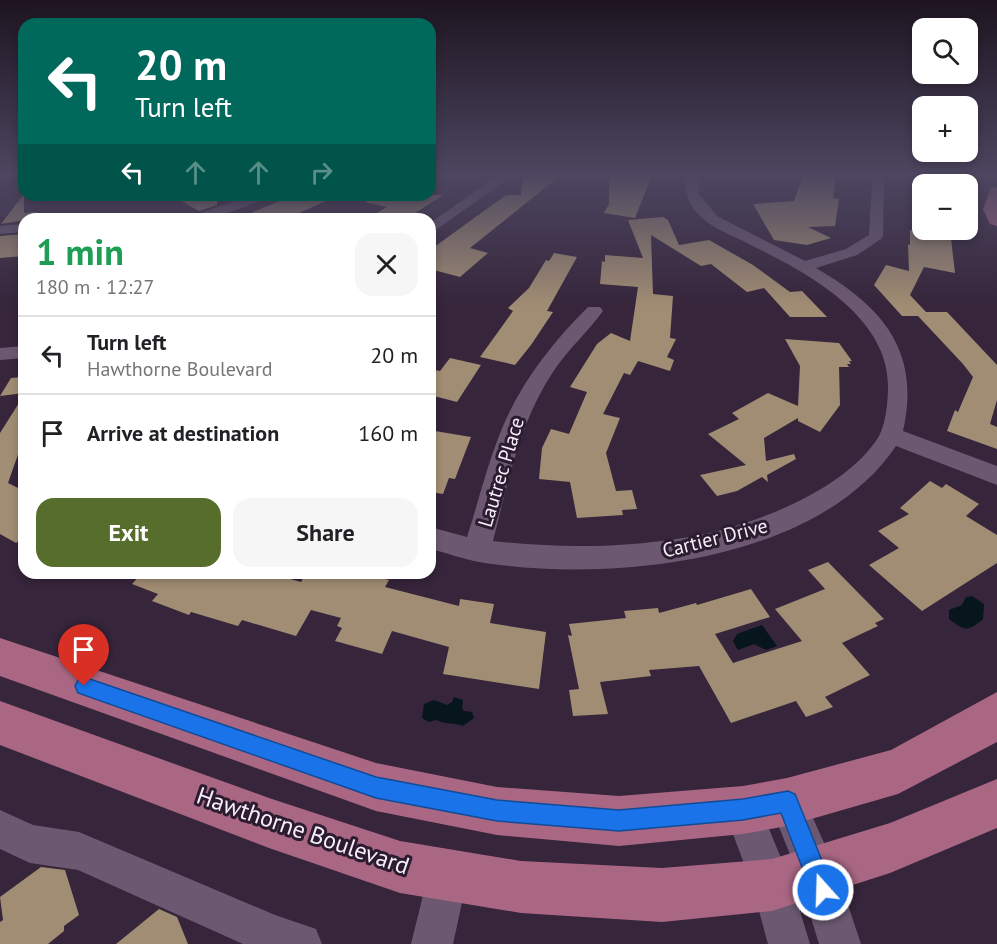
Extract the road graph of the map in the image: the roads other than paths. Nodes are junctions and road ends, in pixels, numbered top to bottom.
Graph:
1 (712, 219) edge
2 (877, 219) edge
3 (18, 228) edge
4 (0, 230) edge
5 (803, 267) junction
6 (594, 311) dead end
7 (18, 352) edge
8 (0, 354) edge
9 (891, 435) junction
10 (997, 476) edge
11 (436, 540) edge
12 (477, 550) junction
13 (0, 657) edge
14 (997, 714) edge
15 (0, 723) edge
16 (997, 803) edge
17 (765, 806) junction
18 (0, 829) edge
19 (448, 875) junction
20 (794, 878) junction
21 (301, 944) edge
22 (432, 944) edge
23 (789, 944) edge
24 (840, 944) edge

1 - 5 street, Cartier Drive
2 - 5 street
3 - 4 street
5 - 9 street, Cartier Drive
6 - 12 street, Lautrec Place
7 - 8 street
9 - 10 street
9 - 12 street, Cartier Drive
11 - 12 street, Cartier Drive
13 - 17 main road
14 - 17 main road
15 - 19 main road, Hawthorne Boulevard
16 - 20 main road, Hawthorne Boulevard
17 - 20 street
18 - 21 street
19 - 20 main road, Hawthorne Boulevard
19 - 22 street
20 - 23 street
20 - 24 street

